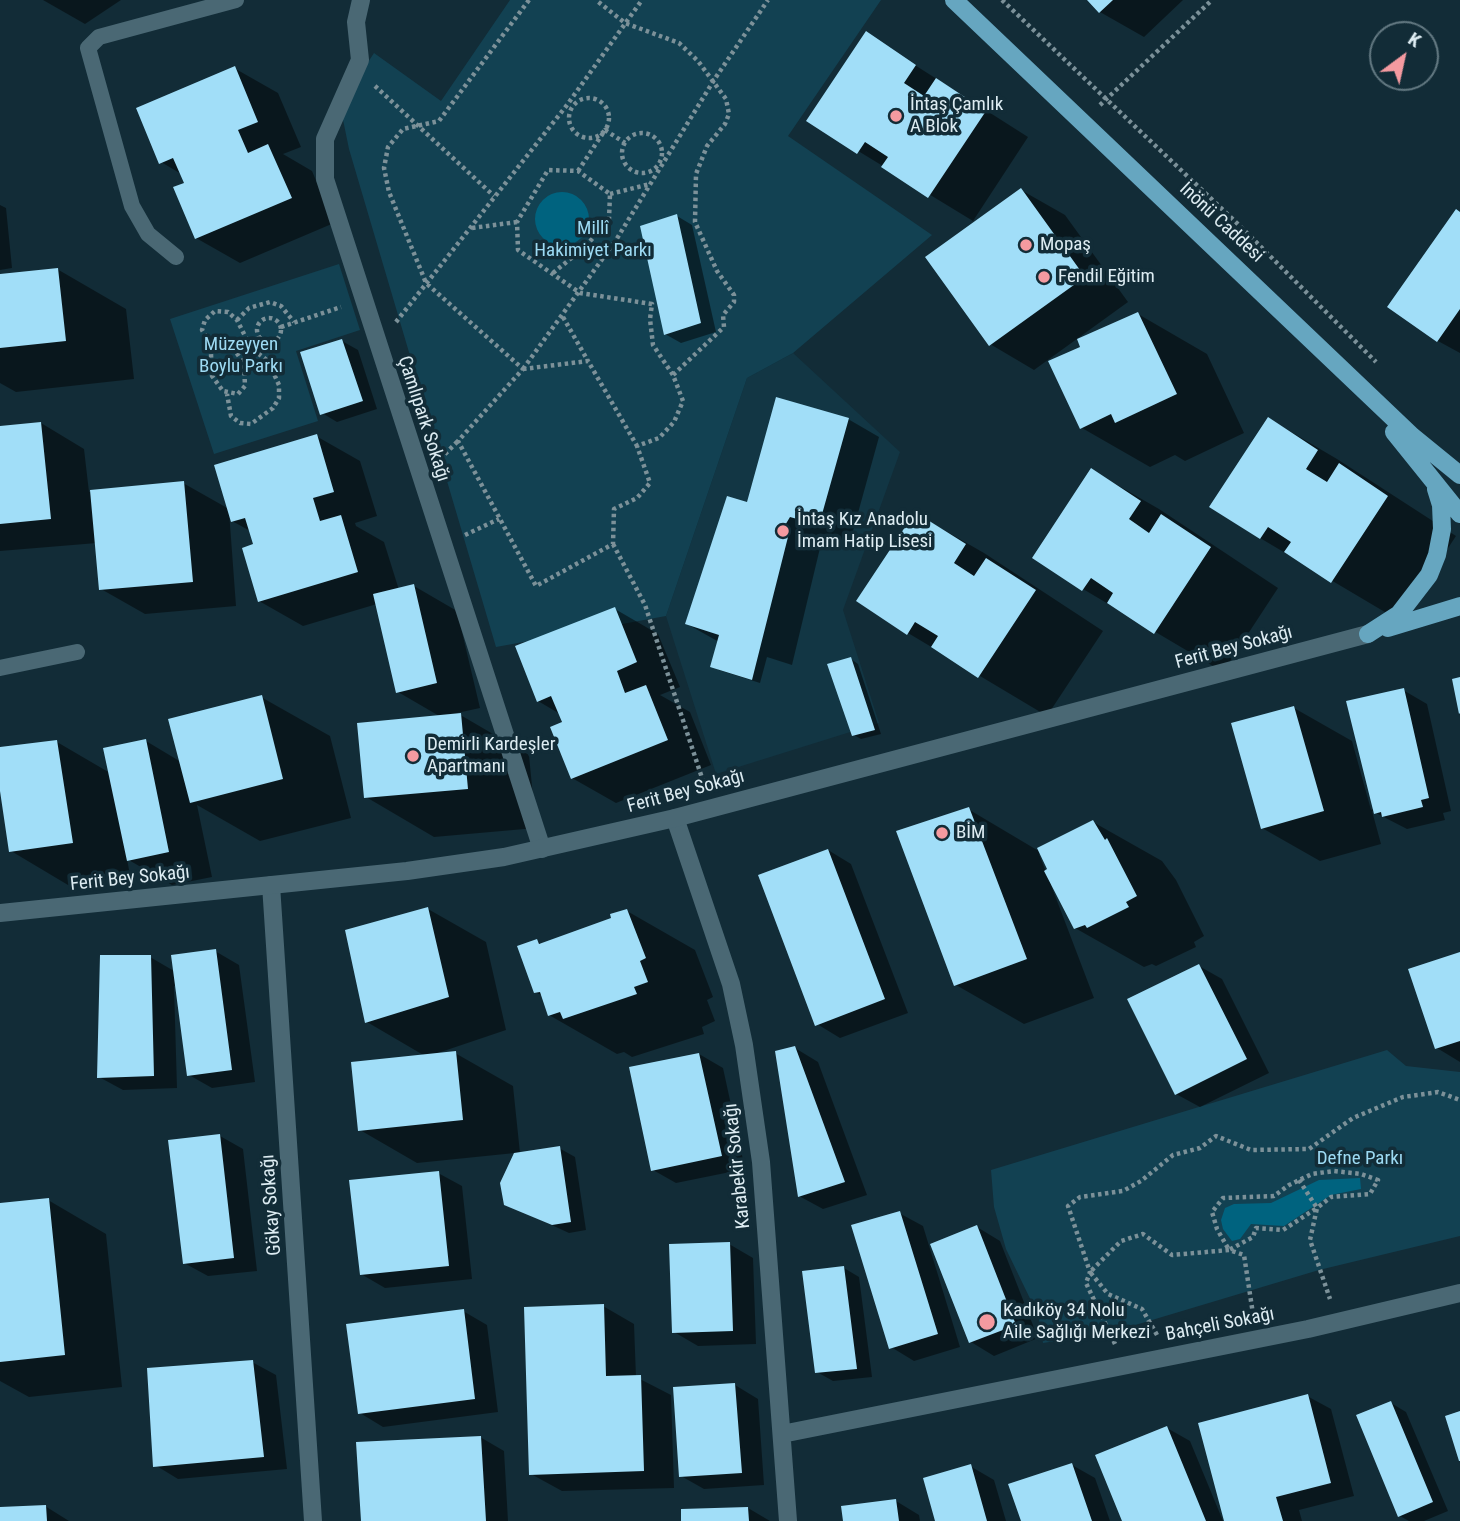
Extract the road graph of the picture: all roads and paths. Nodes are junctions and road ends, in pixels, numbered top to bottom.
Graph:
1 (236, 0) edge
2 (361, 0) edge
3 (529, 0) edge
4 (596, 0) edge
5 (642, 0) edge
6 (768, 0) edge
7 (954, 0) edge
8 (1002, 0) edge
9 (1212, 0) edge
10 (625, 23) junction
11 (356, 69) junction
12 (714, 80) junction
13 (1108, 99) junction
14 (569, 106) junction
15 (1082, 119) junction
16 (418, 125) junction
17 (605, 130) junction
18 (625, 143) junction
19 (660, 166) junction
20 (578, 171) junction
21 (651, 184) junction
22 (610, 194) junction
23 (494, 196) junction
24 (517, 222) junction
25 (471, 228) junction
26 (176, 257) dead end
27 (553, 273) junction
28 (426, 283) junction
29 (580, 293) junction
30 (362, 300) junction
31 (563, 317) junction
32 (237, 320) junction
33 (294, 322) junction
34 (281, 327) junction
35 (260, 338) junction
36 (377, 346) junction
37 (251, 348) junction
38 (214, 349) junction
39 (1332, 357) junction
40 (588, 361) junction
41 (1381, 367) dead end
42 (523, 369) junction
43 (673, 375) junction
44 (227, 394) junction
45 (637, 446) junction
46 (1426, 470) junction
47 (1460, 475) edge
48 (1460, 514) edge
49 (499, 519) junction
50 (441, 543) junction
51 (613, 544) junction
52 (1460, 606) edge
53 (1368, 634) junction
54 (77, 652) dead end
55 (0, 668) edge
56 (704, 784) dead end
57 (675, 818) junction
58 (542, 849) junction
59 (271, 886) junction
60 (0, 913) edge
61 (1460, 1100) edge
62 (1300, 1180) junction
63 (1317, 1208) junction
64 (1229, 1250) junction
65 (1090, 1272) junction
66 (1460, 1293) edge
67 (1338, 1323) junction
68 (1257, 1339) junction
69 (1170, 1356) junction
70 (1125, 1365) junction
71 (782, 1434) junction
72 (313, 1521) edge
73 (788, 1521) edge

1 - 26 lane
2 - 11 street, Çamlıpark Sokağı
3 - 16 path
4 - 10 path
5 - 10 path
6 - 12 path
7 - 15 main road, İnönü Caddesi
8 - 13 path
9 - 13 path
10 - 12 path
10 - 14 path
11 - 16 path
11 - 30 street, Çamlıpark Sokağı
12 - 19 path
12 - 43 path
13 - 15 path
13 - 41 path
14 - 17 path
14 - 17 path
14 - 23 path
15 - 39 main road, İnönü Caddesi
16 - 23 path
16 - 28 path
17 - 18 path
17 - 20 path
18 - 19 path
18 - 19 path
19 - 21 path
20 - 22 path
20 - 24 path
21 - 22 path
21 - 29 path
22 - 27 path
23 - 25 path
24 - 25 path
24 - 27 path
25 - 28 path
27 - 29 path
28 - 36 path
28 - 42 path
29 - 31 path
29 - 43 path
30 - 33 path
30 - 36 street, Çamlıpark Sokağı
31 - 40 path
31 - 42 path
32 - 33 path
32 - 37 path
32 - 38 path
33 - 34 path
34 - 35 path
34 - 35 path
35 - 37 path
36 - 50 street, Çamlıpark Sokağı
37 - 44 path
38 - 44 path
38 - 44 path
39 - 46 main road
39 - 47 main road, İnönü Caddesi
40 - 42 path
40 - 45 path
42 - 49 path
43 - 45 path
45 - 51 path
46 - 48 main road
46 - 53 main road
49 - 50 path
49 - 51 path
50 - 58 street, Çamlıpark Sokağı
51 - 56 path
52 - 53 main road
53 - 57 street, Ferit Bey Sokağı
54 - 55 lane
57 - 58 street, Ferit Bey Sokağı
57 - 71 street, Karabekir Sokağı
58 - 59 street, Ferit Bey Sokağı
59 - 60 street, Ferit Bey Sokağı
59 - 72 street, Gökay Sokağı
61 - 65 path
62 - 63 path
62 - 63 path
62 - 64 path
63 - 64 path
63 - 67 path
64 - 65 path
64 - 68 path
65 - 69 path
65 - 70 path
66 - 67 street, Bahçeli Sokağı
67 - 68 street, Bahçeli Sokağı
68 - 69 street, Bahçeli Sokağı
69 - 70 street, Bahçeli Sokağı
70 - 71 street, Bahçeli Sokağı
71 - 73 street, Karabekir Sokağı

